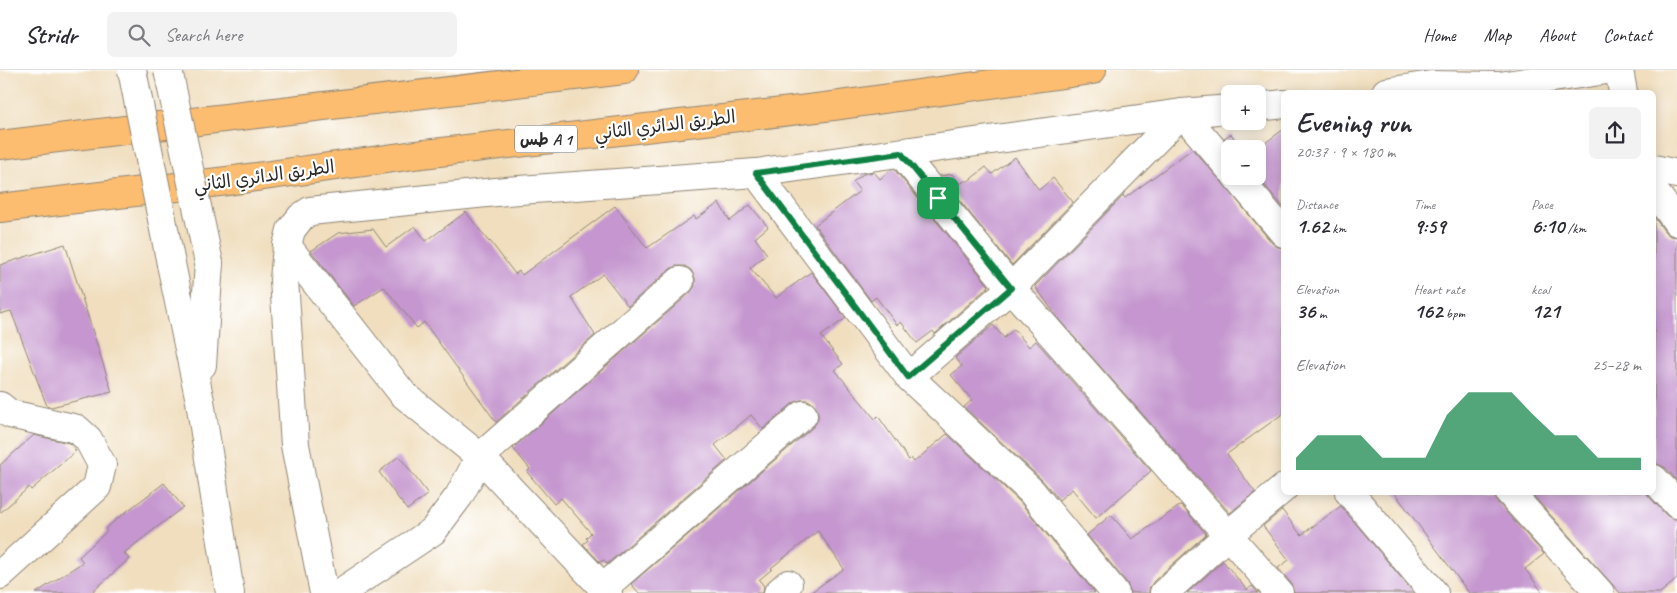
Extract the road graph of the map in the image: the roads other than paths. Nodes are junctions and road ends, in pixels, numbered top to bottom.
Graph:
1 (132, 70) edge
2 (168, 70) edge
3 (624, 70) edge
4 (1092, 70) edge
5 (1607, 70) edge
6 (1619, 70) edge
7 (1501, 89) edge
8 (1399, 90) edge
9 (1623, 90) edge
10 (1281, 104) edge
11 (1266, 106) edge
12 (1221, 110) edge
13 (1182, 113) junction
14 (0, 145) edge
15 (901, 153) junction
16 (1221, 158) edge
17 (1656, 169) edge
18 (756, 173) junction
19 (1677, 174) edge
20 (1244, 185) edge
21 (1656, 194) edge
22 (0, 208) edge
23 (1677, 222) edge
24 (1281, 229) edge
25 (287, 246) junction
26 (680, 281) dead end
27 (1011, 288) junction
28 (908, 377) junction
29 (200, 401) junction
30 (0, 406) edge
31 (803, 415) dead end
32 (480, 457) junction
33 (1656, 481) edge
34 (1281, 491) edge
35 (1352, 495) edge
36 (1512, 495) edge
37 (1677, 504) edge
38 (1229, 534) junction
39 (0, 575) edge
40 (605, 591) edge
41 (230, 593) edge
42 (324, 593) edge
43 (340, 593) edge
44 (1115, 593) edge
45 (1164, 593) edge
46 (1279, 593) edge
47 (1434, 593) edge
48 (1600, 593) edge

1 - 29 street, bridge
2 - 29 street, bridge
3 - 14 highway
4 - 22 highway, الطريق الدائري الثاني / طس A 1
5 - 7 street
6 - 9 street
7 - 8 street
10 - 11 street
12 - 13 street
13 - 15 street
13 - 16 street
13 - 27 street
15 - 18 street
15 - 27 street
17 - 19 street
18 - 25 street
18 - 28 street
20 - 24 street
21 - 23 street
25 - 32 street
25 - 42 street
26 - 32 street
27 - 28 street
27 - 38 street
28 - 44 street
29 - 41 street
30 - 39 street
31 - 40 street
32 - 40 street
32 - 43 street
33 - 37 street
34 - 38 street
35 - 47 street
36 - 48 street
38 - 45 street
38 - 46 street

